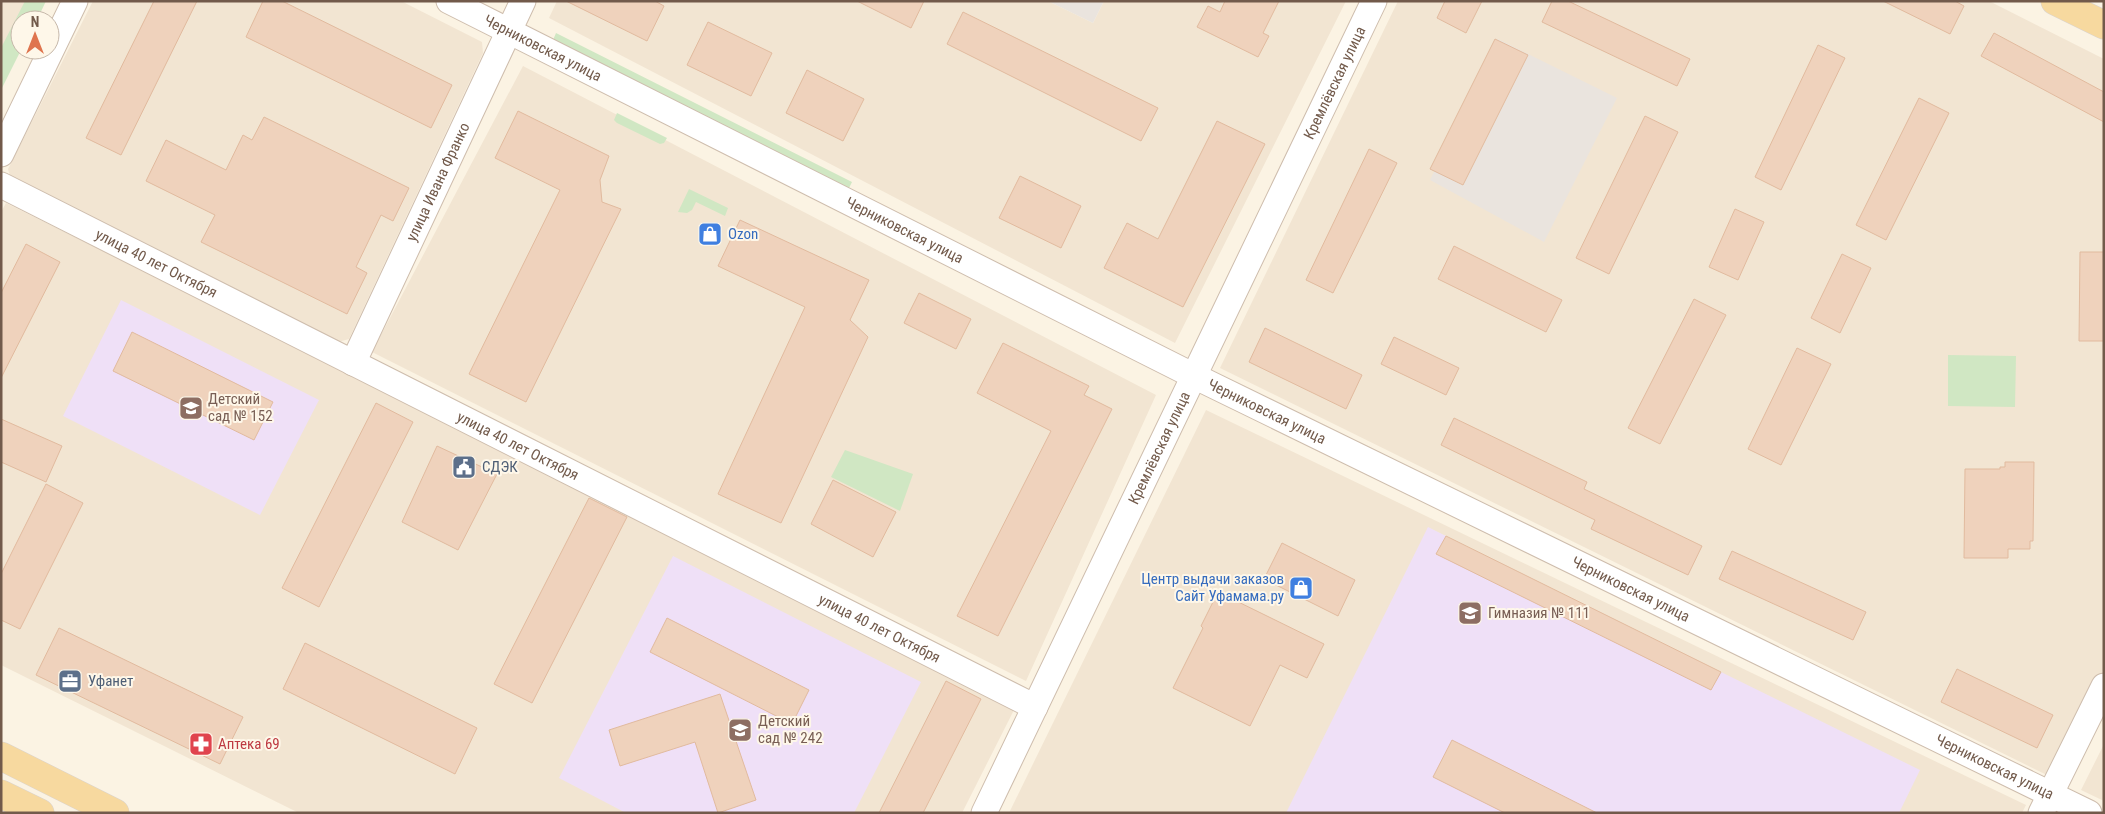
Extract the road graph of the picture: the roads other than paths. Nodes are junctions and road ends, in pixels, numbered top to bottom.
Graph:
1 (75, 1) edge
2 (449, 1) edge
3 (523, 1) edge
4 (1374, 1) edge
5 (2055, 1) edge
6 (2104, 25) edge
7 (508, 31) junction
8 (1, 154) edge
9 (1, 185) edge
10 (352, 363) junction
11 (1194, 376) junction
12 (2104, 686) edge
13 (1035, 707) junction
14 (1, 756) edge
15 (1, 794) edge
16 (2046, 803) edge
17 (40, 813) edge
18 (115, 813) edge
19 (984, 813) edge
20 (2090, 813) edge

1 - 8 street
2 - 7 street, Черниковская улица
3 - 7 street, улица Ивана Франко
4 - 11 street, Кремлёвская улица
5 - 6 main road
7 - 10 street, улица Ивана Франко
7 - 11 street, Черниковская улица
9 - 10 street, улица 40 лет Октября
10 - 13 street, улица 40 лет Октября
11 - 13 street, Кремлёвская улица
11 - 16 street, Черниковская улица
12 - 16 street
13 - 19 street, Кремлёвская улица
14 - 18 main road
15 - 17 main road
16 - 20 street, Черниковская улица

